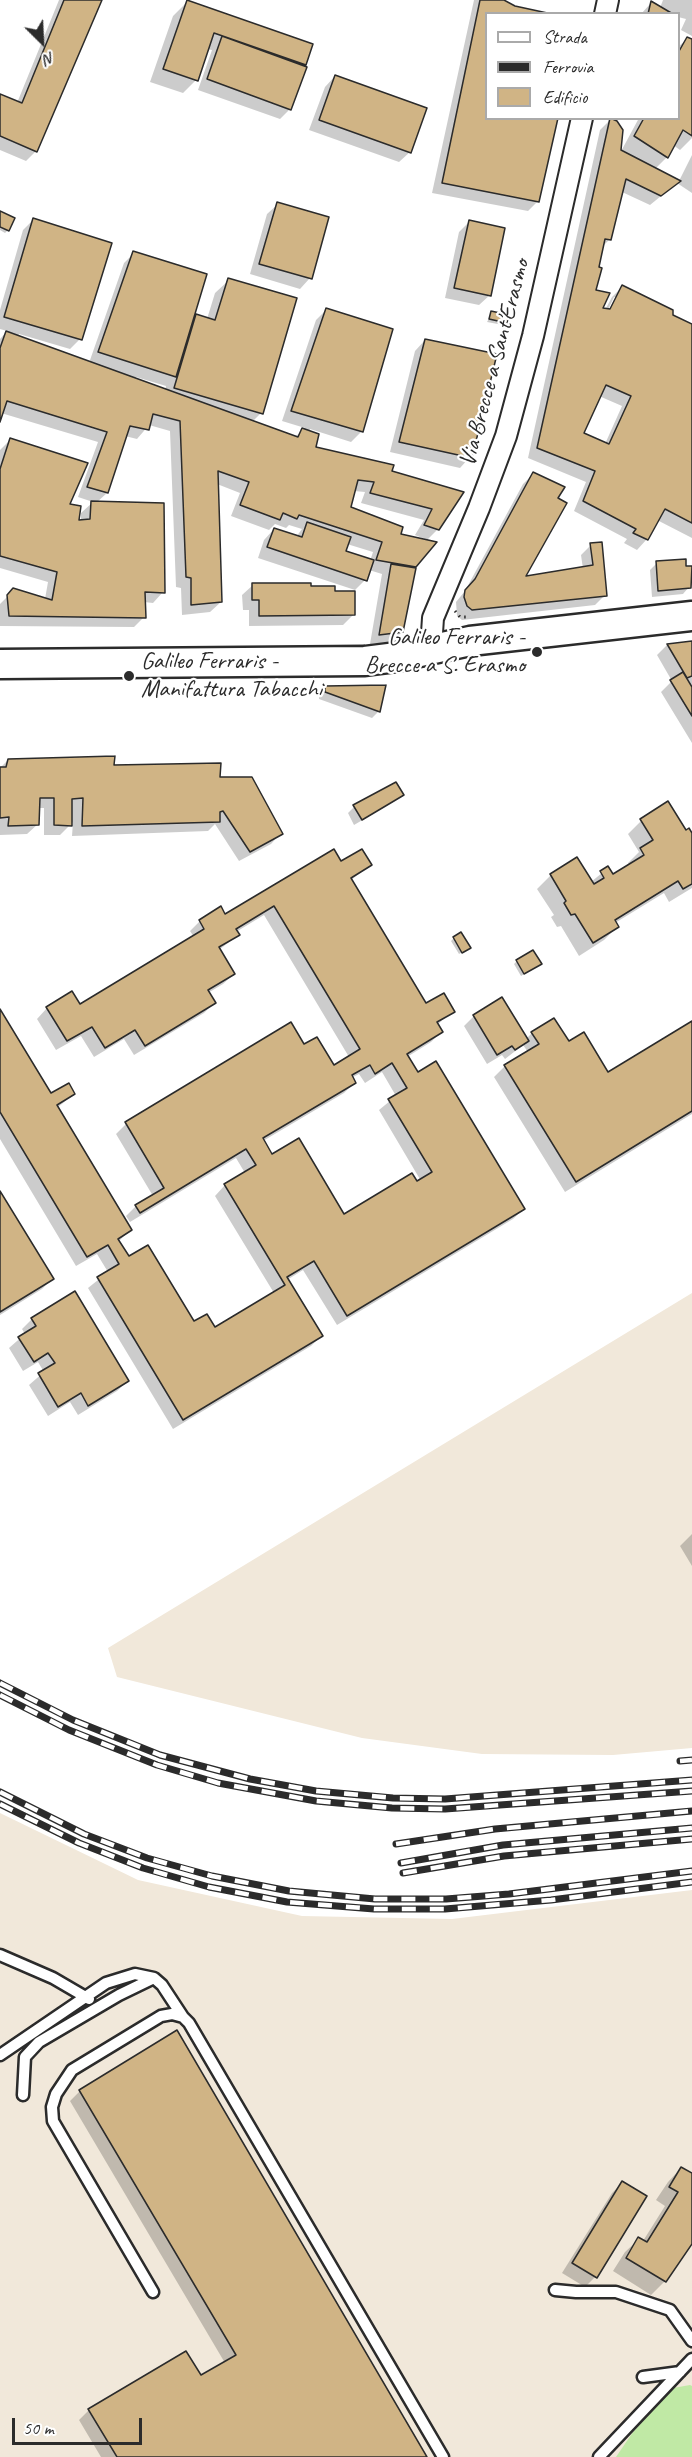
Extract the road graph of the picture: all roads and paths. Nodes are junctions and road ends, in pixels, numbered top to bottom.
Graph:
1 (582, 120) edge
2 (692, 616) edge
3 (431, 648) junction
4 (0, 664) edge
5 (0, 1955) edge
6 (154, 1978) junction
7 (85, 1997) junction
8 (99, 2007) junction
9 (183, 2017) junction
10 (0, 2055) edge
11 (22, 2095) dead end
12 (555, 2290) dead end
13 (153, 2292) dead end
14 (692, 2341) edge
15 (692, 2359) edge
16 (680, 2372) junction
17 (643, 2377) dead end
18 (443, 2457) edge
19 (599, 2457) edge

1 - 3 street, Via Brecce a Sant'Erasmo
2 - 3 main road
3 - 4 main road
5 - 7 lane
6 - 7 lane
6 - 8 lane
6 - 9 lane
7 - 8 lane
7 - 10 lane
8 - 11 lane
9 - 13 lane
9 - 18 lane
12 - 14 lane
15 - 16 lane
16 - 17 lane
16 - 19 lane

